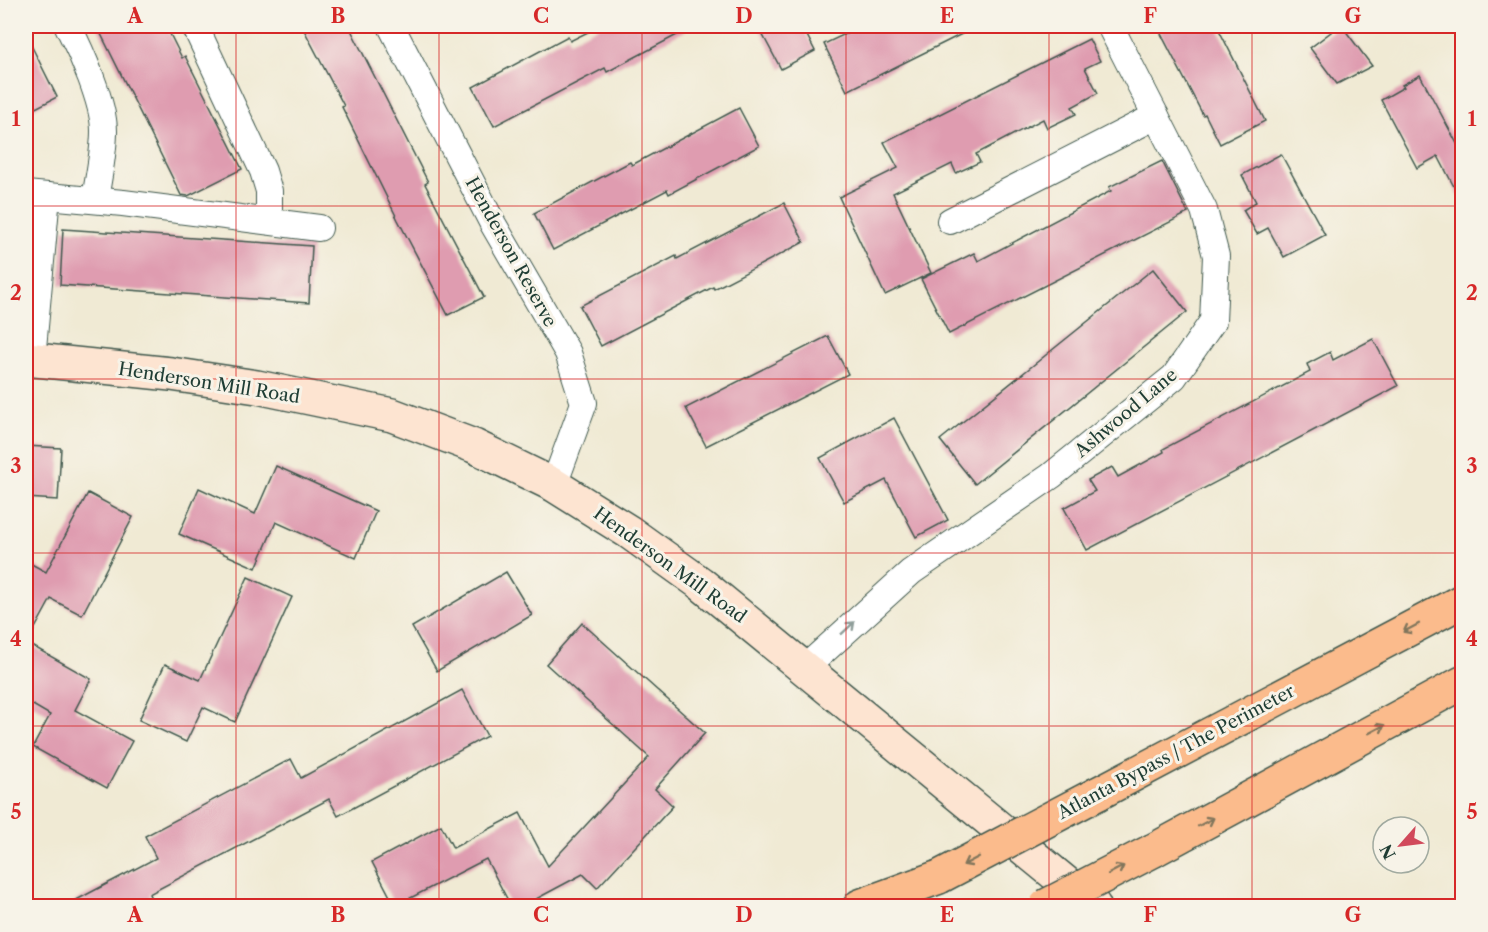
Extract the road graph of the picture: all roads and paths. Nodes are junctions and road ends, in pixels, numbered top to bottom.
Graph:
1 (69, 26) edge
2 (195, 26) edge
3 (391, 26) edge
4 (1110, 26) edge
5 (1156, 116) junction
6 (36, 195) edge
7 (95, 200) junction
8 (269, 221) junction
9 (950, 221) dead end
10 (319, 228) dead end
11 (32, 291) edge
12 (29, 359) edge
13 (554, 485) junction
14 (1462, 601) edge
15 (805, 668) junction
16 (1462, 683) edge
17 (939, 878) junction
18 (860, 906) edge
19 (891, 906) edge
20 (1046, 906) edge
21 (1095, 906) edge

1 - 7 street
2 - 8 street
3 - 13 street, Henderson Reserve
4 - 5 street, Ashwood Lane
5 - 9 street
15 -> 5 street, Ashwood Lane
6 - 7 street
6 - 11 street
7 - 8 street
8 - 10 street
11 - 12 street
12 - 13 street, Henderson Mill Road
13 - 15 street, Henderson Mill Road
14 -> 17 highway, Atlanta Bypass / The Perimeter, bridge
15 - 21 street, Henderson Mill Road
20 -> 16 highway, bridge
17 - 18 highway
17 - 19 highway, Atlanta Bypass / The Perimeter

